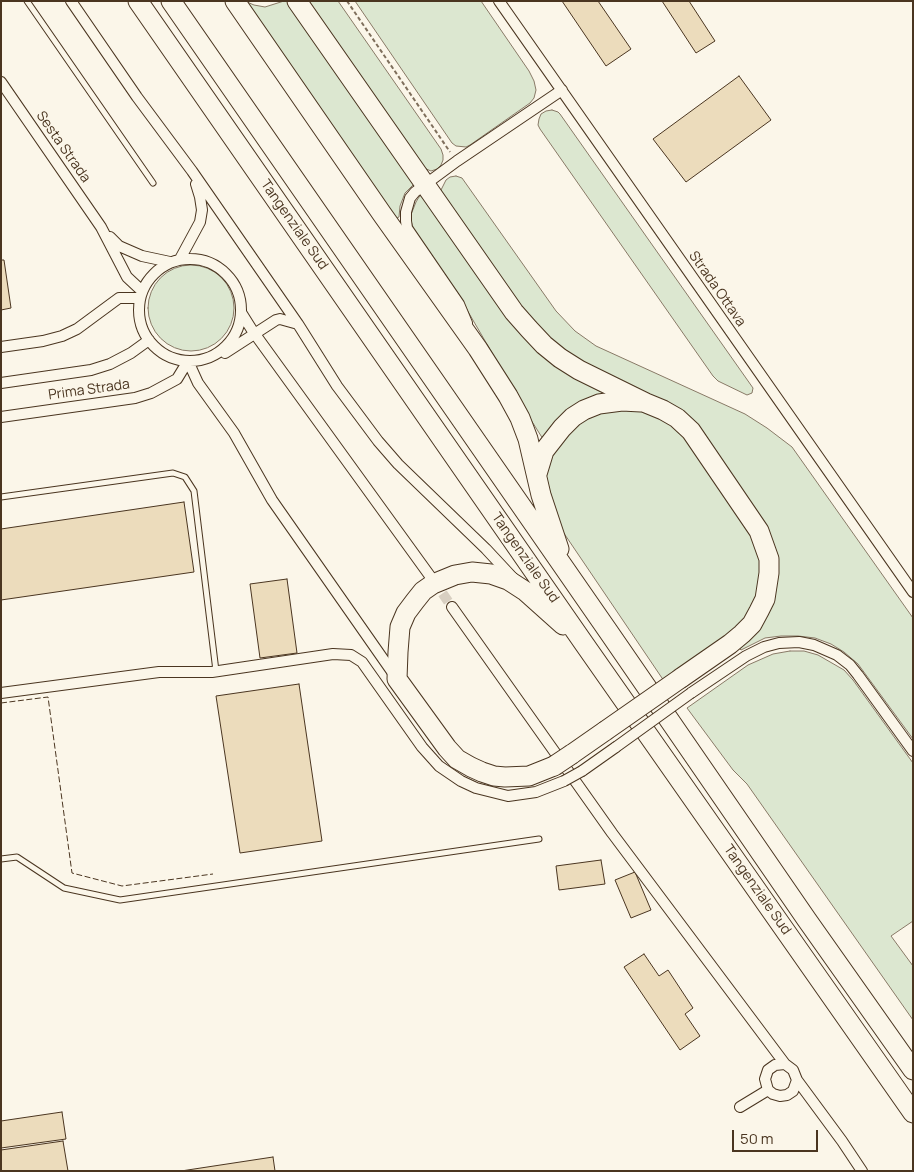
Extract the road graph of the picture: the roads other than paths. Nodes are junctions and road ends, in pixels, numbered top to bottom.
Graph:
1 (26, 1) edge
2 (71, 1) edge
3 (138, 1) edge
4 (171, 1) edge
5 (235, 1) edge
6 (297, 1) edge
7 (499, 1) edge
8 (1, 82) edge
9 (562, 90) junction
10 (192, 172) junction
11 (153, 183) dead end
12 (425, 185) junction
13 (101, 226) junction
14 (175, 261) junction
15 (141, 295) junction
16 (242, 314) junction
17 (298, 324) junction
18 (255, 334) junction
19 (149, 340) junction
20 (1, 347) edge
21 (478, 349) junction
22 (228, 351) junction
23 (202, 360) junction
24 (191, 366) junction
25 (1, 383) edge
26 (646, 403) junction
27 (1, 417) edge
28 (537, 475) junction
29 (1, 497) edge
30 (568, 574) junction
31 (430, 576) tunnel mouth
32 (525, 591) junction
33 (913, 592) edge
34 (452, 607) tunnel mouth
35 (585, 645) junction
36 (216, 672) junction
37 (398, 679) junction
38 (686, 686) junction
39 (1, 693) edge
40 (913, 751) edge
41 (559, 774) junction
42 (539, 839) dead end
43 (1, 859) edge
44 (785, 1064) junction
45 (913, 1070) edge
46 (797, 1080) junction
47 (768, 1090) junction
48 (740, 1107) dead end
49 (913, 1113) edge
50 (862, 1171) edge

1 - 11 lane
2 - 10 street
3 - 35 highway, Tangenziale Sud
4 - 30 highway, Tangenziale Sud
5 - 21 highway
6 - 12 highway
7 - 9 street, Strada Ottava
8 - 13 street, Sesta Strada
9 - 12 street
9 - 33 street, Strada Ottava
10 - 14 street
10 - 17 street
12 - 21 street
12 - 26 highway
13 - 14 street, Sesta Strada
13 - 15 street, Sesta Strada
14 - 15 street
14 - 16 street
15 - 19 street
15 - 20 street
16 - 18 street
16 - 23 street
17 - 18 street
17 - 32 street
18 - 22 street
18 - 31 street
19 - 24 street
19 - 25 street, Prima Strada
21 - 28 highway
22 - 23 street
22 - 24 street, Prima Strada
23 - 24 street
24 - 27 street, Prima Strada
24 - 37 street
26 - 28 highway
26 - 38 highway
28 - 30 highway
29 - 36 lane
30 - 45 highway, Tangenziale Sud
32 - 35 highway
32 - 37 highway
34 - 44 street
35 - 49 highway, Tangenziale Sud
36 - 39 street
36 - 41 street
37 - 41 highway
38 - 40 street
38 - 41 highway, bridge
38 - 41 street, bridge
42 - 43 lane
44 - 46 street
44 - 47 street
46 - 47 street
46 - 50 street
47 - 48 street

